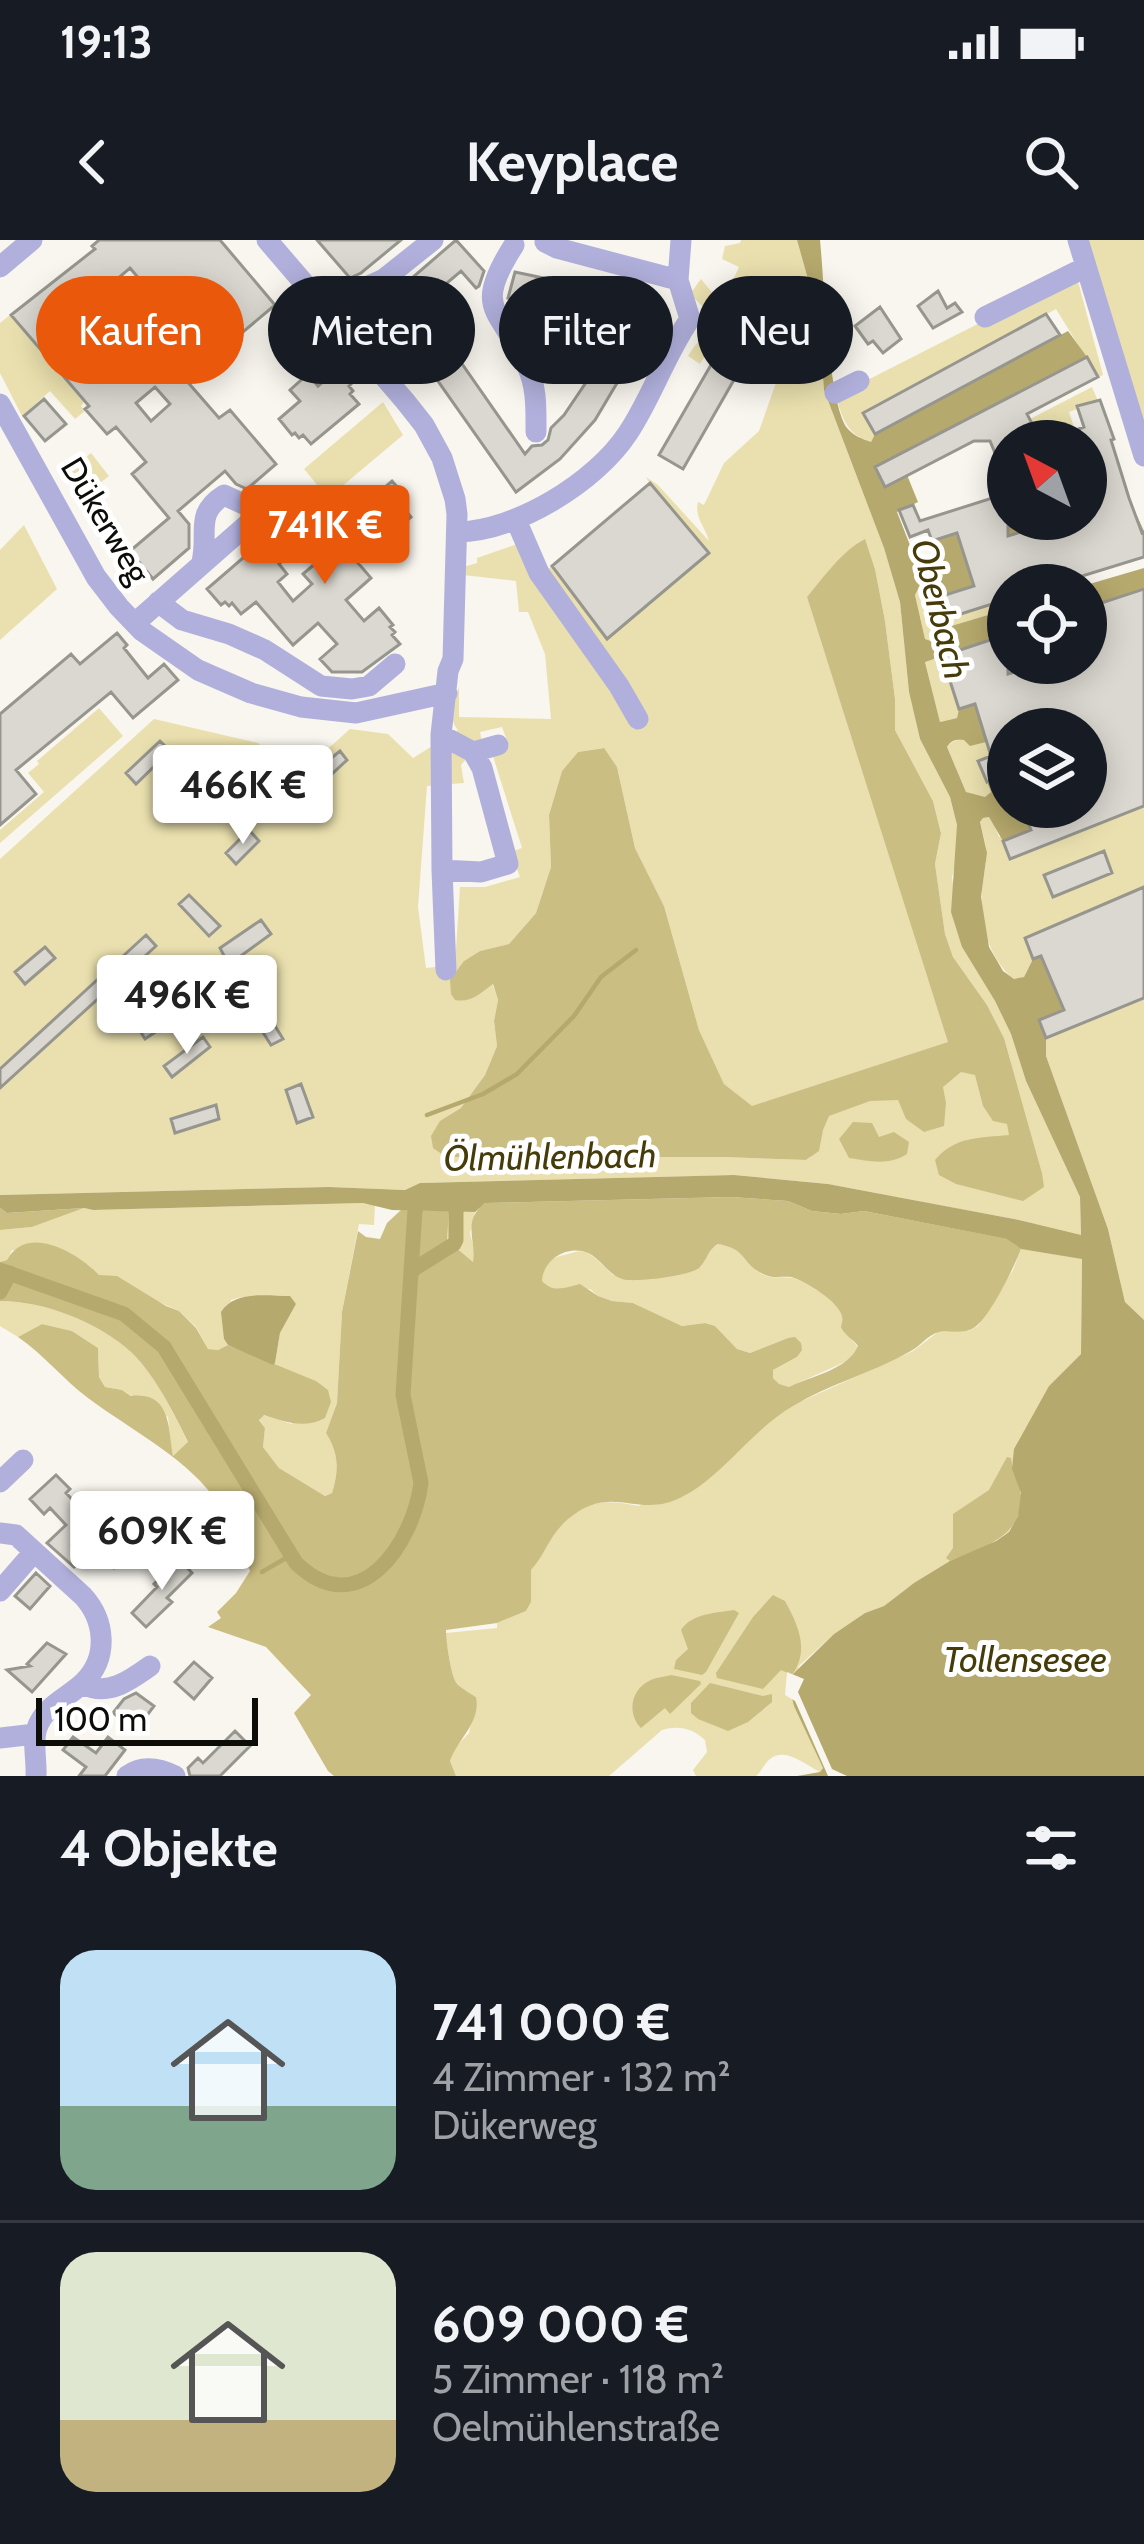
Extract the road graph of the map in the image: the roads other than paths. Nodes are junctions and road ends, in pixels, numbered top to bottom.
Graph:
1 (32, 240) edge
2 (266, 240) edge
3 (433, 240) edge
4 (681, 240) edge
5 (1078, 240) edge
6 (546, 241) edge
7 (512, 243) edge
8 (0, 267) edge
9 (1086, 267) junction
10 (297, 276) edge
11 (387, 276) edge
12 (678, 280) junction
13 (985, 317) dead end
14 (859, 381) dead end
15 (389, 384) edge
16 (835, 393) dead end
17 (0, 404) edge
18 (536, 432) dead end
19 (1144, 456) edge
20 (516, 520) junction
21 (457, 532) junction
22 (202, 562) junction
23 (158, 602) junction
24 (135, 623) junction
25 (395, 664) dead end
26 (447, 693) junction
27 (638, 718) dead end
28 (441, 735) junction
29 (499, 746) dead end
30 (473, 752) junction
31 (442, 870) junction
32 (446, 970) dead end
33 (23, 1460) dead end
34 (0, 1482) edge
35 (0, 1511) edge
36 (8, 1534) edge
37 (34, 1552) junction
38 (0, 1591) edge
39 (149, 1666) dead end
40 (82, 1684) junction
41 (35, 1734) junction
42 (0, 1738) edge
43 (36, 1776) edge
44 (127, 1776) edge
45 (176, 1776) edge

1 - 8 street
2 - 10 street
3 - 11 street
4 - 12 street
5 - 9 street
6 - 7 street
6 - 12 street
7 - 18 street
9 - 13 street
9 - 19 street
12 - 20 street
14 - 16 street
15 - 21 street
17 - 24 street, Dükerweg
20 - 21 street
20 - 27 street
21 - 26 street
22 - 22 street
22 - 23 street
23 - 24 street
23 - 25 street
24 - 26 street, Dükerweg
26 - 28 street
28 - 30 street
28 - 31 street
29 - 30 street
30 - 31 street
31 - 32 street
33 - 34 street
35 - 36 street
36 - 37 street
37 - 38 street
37 - 40 street
39 - 40 street
40 - 41 street
41 - 42 street
41 - 43 street
44 - 45 street

